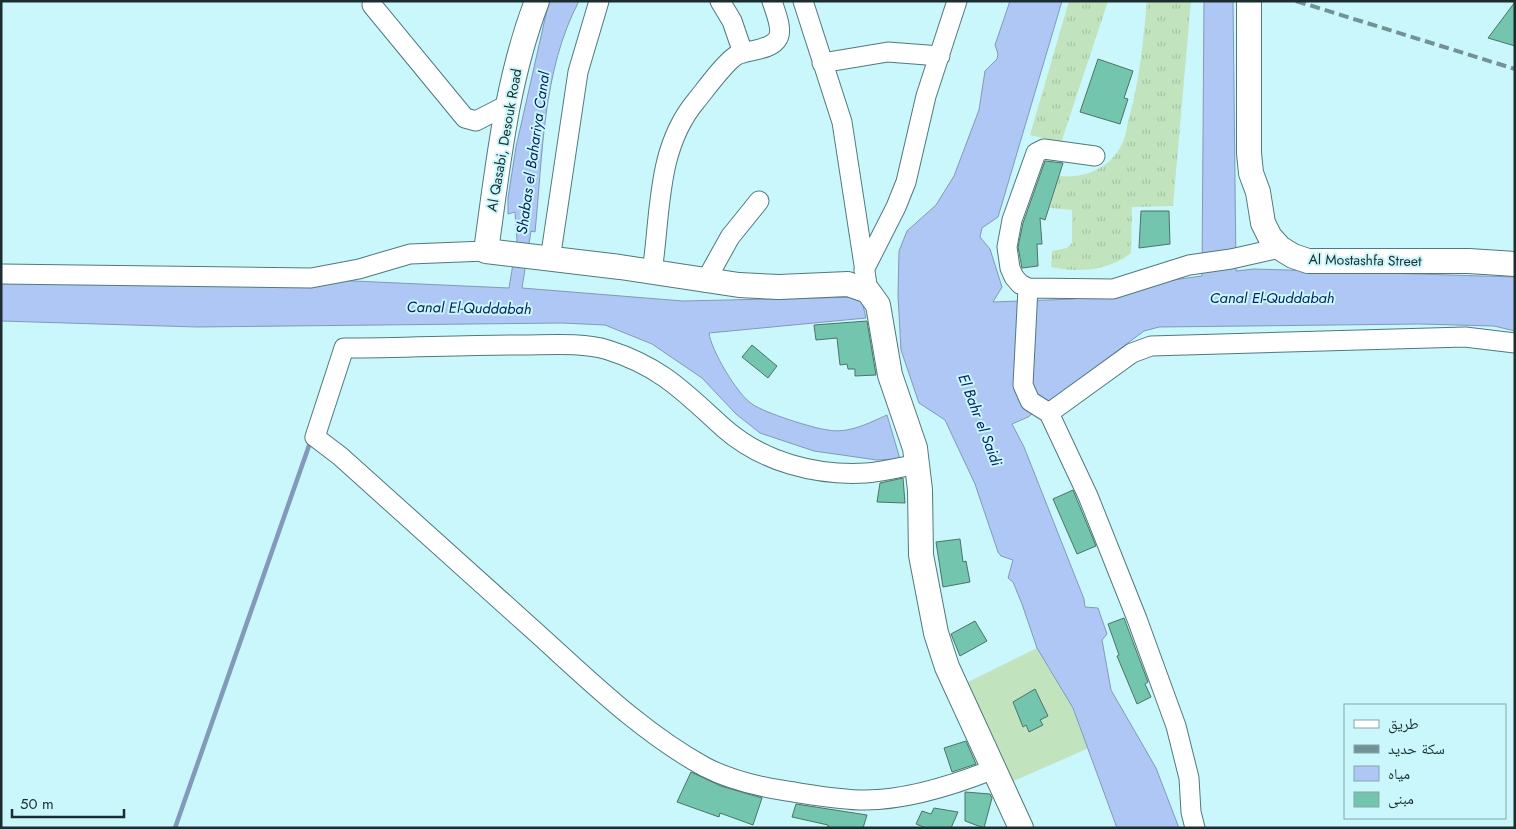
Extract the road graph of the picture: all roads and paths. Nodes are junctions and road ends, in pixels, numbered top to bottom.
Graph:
1 (538, 1) edge
2 (599, 1) edge
3 (720, 1) edge
4 (772, 1) edge
5 (803, 1) edge
6 (958, 1) edge
7 (1249, 1) edge
8 (1263, 1) edge
9 (372, 5) dead end
10 (743, 53) junction
11 (940, 56) junction
12 (822, 63) junction
13 (507, 105) junction
14 (1096, 156) dead end
15 (1258, 192) junction
16 (760, 201) dead end
17 (1280, 248) junction
18 (486, 251) junction
19 (534, 258) junction
20 (1515, 264) edge
21 (652, 272) junction
22 (1, 274) edge
23 (705, 282) junction
24 (1028, 288) junction
25 (873, 300) junction
26 (1515, 343) edge
27 (1049, 413) junction
28 (916, 456) junction
29 (994, 770) junction
30 (1021, 828) edge
31 (1195, 828) edge

1 - 13 main road, Al Qasabi, Desouk Road
2 - 19 street
3 - 10 street
4 - 10 street
5 - 12 street
6 - 11 street
7 - 15 main road, Al Mostashfa Street
8 - 15 main road, Al Mostashfa Street
9 - 13 street
10 - 21 street
11 - 12 street
11 - 25 street
12 - 25 street
13 - 18 main road, Al Qasabi, Desouk Road
14 - 24 street
15 - 17 main road, Al Mostashfa Street
16 - 23 street
17 - 20 main road, Al Mostashfa Street
17 - 24 street
18 - 19 main road
18 - 22 street
19 - 21 main road
21 - 23 main road
23 - 25 main road
24 - 27 street
25 - 28 main road
26 - 27 street
27 - 31 street
28 - 29 main road
28 - 29 street
29 - 30 main road

